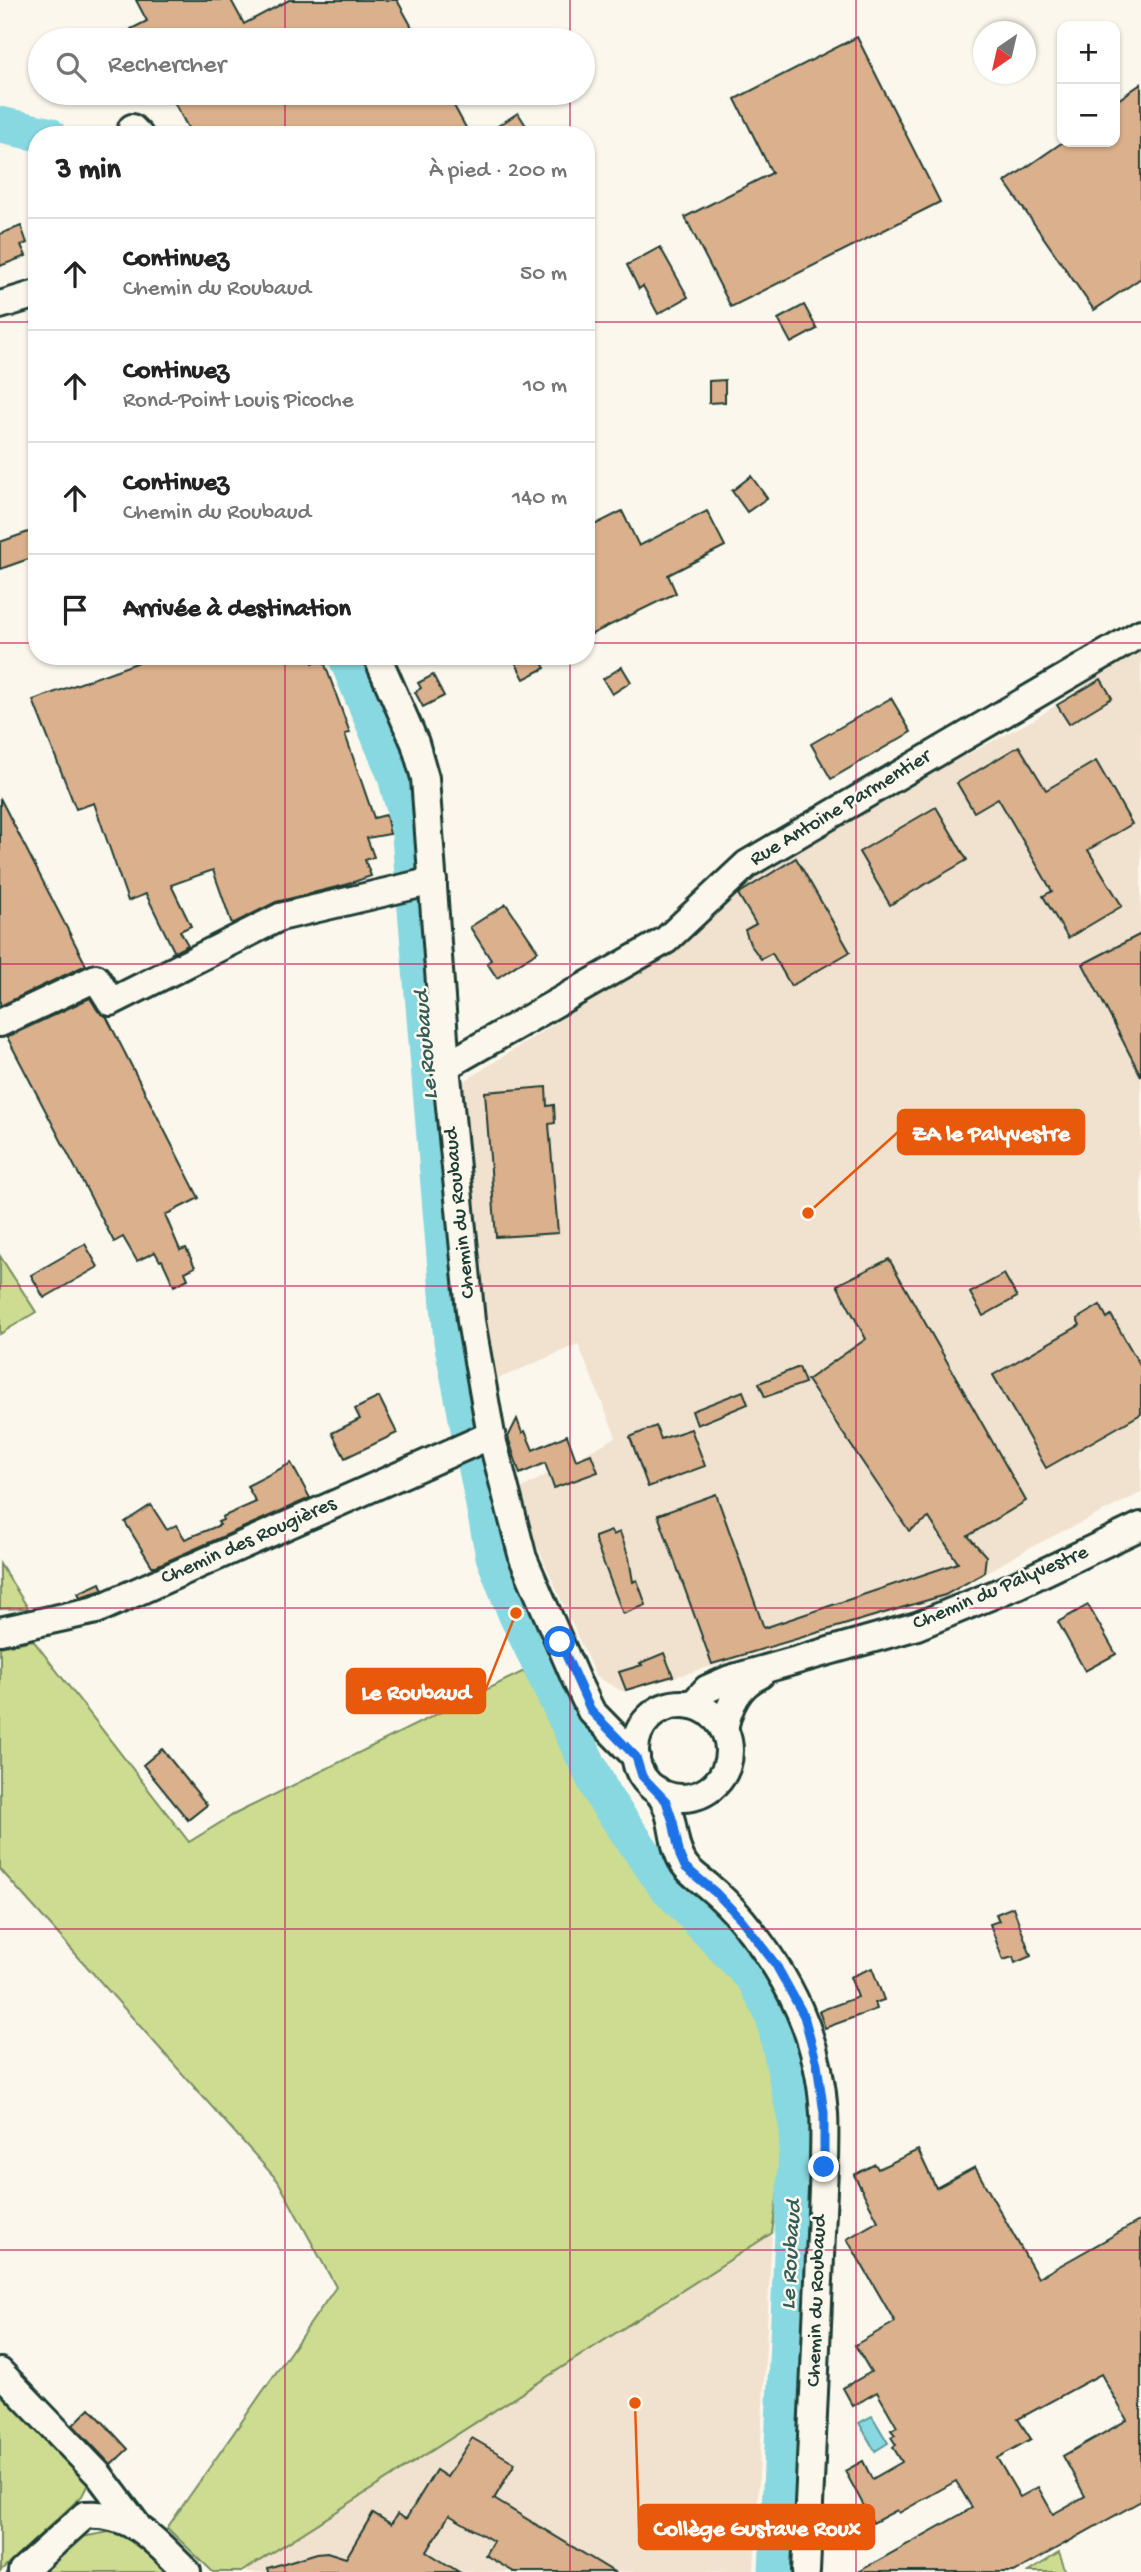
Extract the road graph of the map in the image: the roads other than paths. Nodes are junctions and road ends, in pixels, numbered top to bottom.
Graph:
1 (28, 297) edge
2 (0, 305) edge
3 (1141, 633) edge
4 (381, 665) edge
5 (432, 881) junction
6 (0, 1023) edge
7 (446, 1066) junction
8 (487, 1437) junction
9 (1141, 1526) edge
10 (0, 1631) edge
11 (777, 1667) junction
12 (576, 1679) junction
13 (691, 1705) junction
14 (656, 1712) junction
15 (724, 1730) junction
16 (636, 1757) junction
17 (657, 1790) junction
18 (709, 1790) junction
19 (716, 1893) junction
20 (0, 2372) edge
21 (136, 2524) junction
22 (22, 2572) edge
23 (187, 2572) edge
24 (806, 2572) edge

1 - 2 street
3 - 7 street, Rue Antoine Parmentier
4 - 5 street, Chemin du Roubaud
5 - 6 street
5 - 7 street, Chemin du Roubaud
7 - 8 street, Chemin du Roubaud
8 - 10 street, Chemin des Rougières
8 - 12 street, Chemin du Roubaud
9 - 11 street, Chemin du Palyvestre
11 - 13 street, Chemin du Palyvestre
11 - 15 street, Chemin du Palyvestre
12 - 14 street, Chemin du Roubaud
12 - 16 street, Chemin du Roubaud
13 - 14 street
13 - 15 street
14 - 16 street
15 - 18 street
16 - 17 street
17 - 18 street
17 - 19 street, Chemin du Roubaud
18 - 19 street, Chemin du Roubaud
19 - 24 street, Chemin du Roubaud
20 - 21 street
21 - 22 street
21 - 23 street

